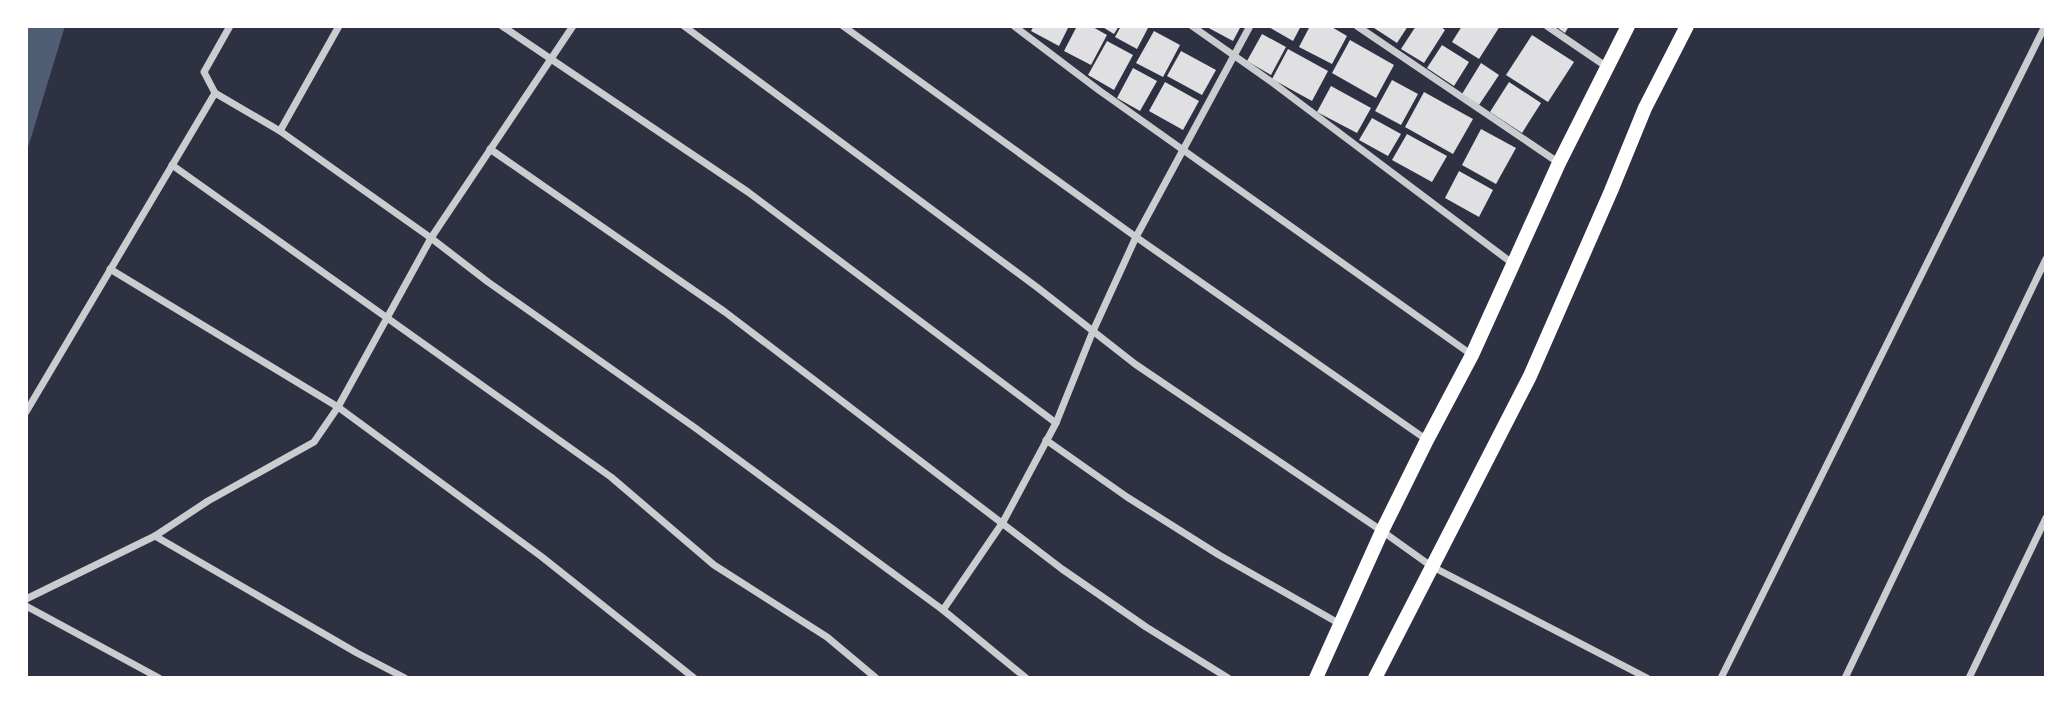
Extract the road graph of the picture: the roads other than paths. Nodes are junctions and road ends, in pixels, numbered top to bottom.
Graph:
1 (230, 26) edge
2 (339, 26) edge
3 (502, 26) edge
4 (573, 26) edge
5 (684, 26) edge
6 (843, 26) edge
7 (1014, 26) edge
8 (1192, 26) edge
9 (1250, 26) edge
10 (1357, 26) edge
11 (1547, 26) edge
12 (1628, 26) edge
13 (1687, 26) edge
14 (2045, 26) edge
15 (1233, 55) junction
16 (551, 59) junction
17 (1607, 67) junction
18 (215, 93) junction
19 (280, 131) junction
20 (490, 149) junction
21 (1183, 150) junction
22 (1559, 163) junction
23 (172, 165) junction
24 (1136, 237) junction
25 (431, 238) junction
26 (2046, 260) edge
27 (1512, 264) junction
28 (110, 269) junction
29 (388, 317) junction
30 (1093, 331) junction
31 (1472, 355) junction
32 (338, 407) junction
33 (26, 412) edge
34 (1056, 423) junction
35 (1046, 440) junction
36 (1427, 440) junction
37 (2046, 518) edge
38 (1003, 522) junction
39 (1382, 531) junction
40 (155, 536) junction
41 (1431, 566) junction
42 (26, 598) edge
43 (26, 606) edge
44 (943, 610) junction
45 (1340, 624) junction
46 (159, 678) edge
47 (405, 678) edge
48 (694, 678) edge
49 (876, 678) edge
50 (1026, 678) edge
51 (1228, 678) edge
52 (1316, 678) edge
53 (1375, 678) edge
54 (1647, 678) edge
55 (1721, 678) edge
56 (1845, 678) edge
57 (1969, 678) edge

1 - 18 street
2 - 19 street
3 - 16 street
4 - 16 street
5 - 30 street
6 - 24 street
7 - 21 street
8 - 15 street
9 - 15 street
10 - 22 street
11 - 17 street
12 - 17 main road
13 - 41 main road
14 - 55 street
15 - 21 street
15 - 27 street
16 - 20 street
16 - 34 street
17 - 22 main road
18 - 19 street
18 - 23 street
19 - 25 street
20 - 25 street
20 - 38 street
21 - 24 street
21 - 31 street
22 - 27 main road
23 - 28 street
23 - 29 street
24 - 30 street
24 - 36 street
25 - 29 street
25 - 44 street
26 - 56 street
27 - 31 main road
28 - 32 street
28 - 33 street
29 - 32 street
29 - 49 street
30 - 34 street
30 - 39 street
31 - 36 main road
32 - 40 street
32 - 48 street
34 - 35 street
35 - 38 street
35 - 45 street
36 - 39 main road
37 - 57 street
38 - 44 street
38 - 51 street
39 - 41 street
39 - 45 main road
40 - 42 street
40 - 47 street
41 - 53 main road
41 - 54 street
43 - 46 street
44 - 50 street
45 - 52 main road

